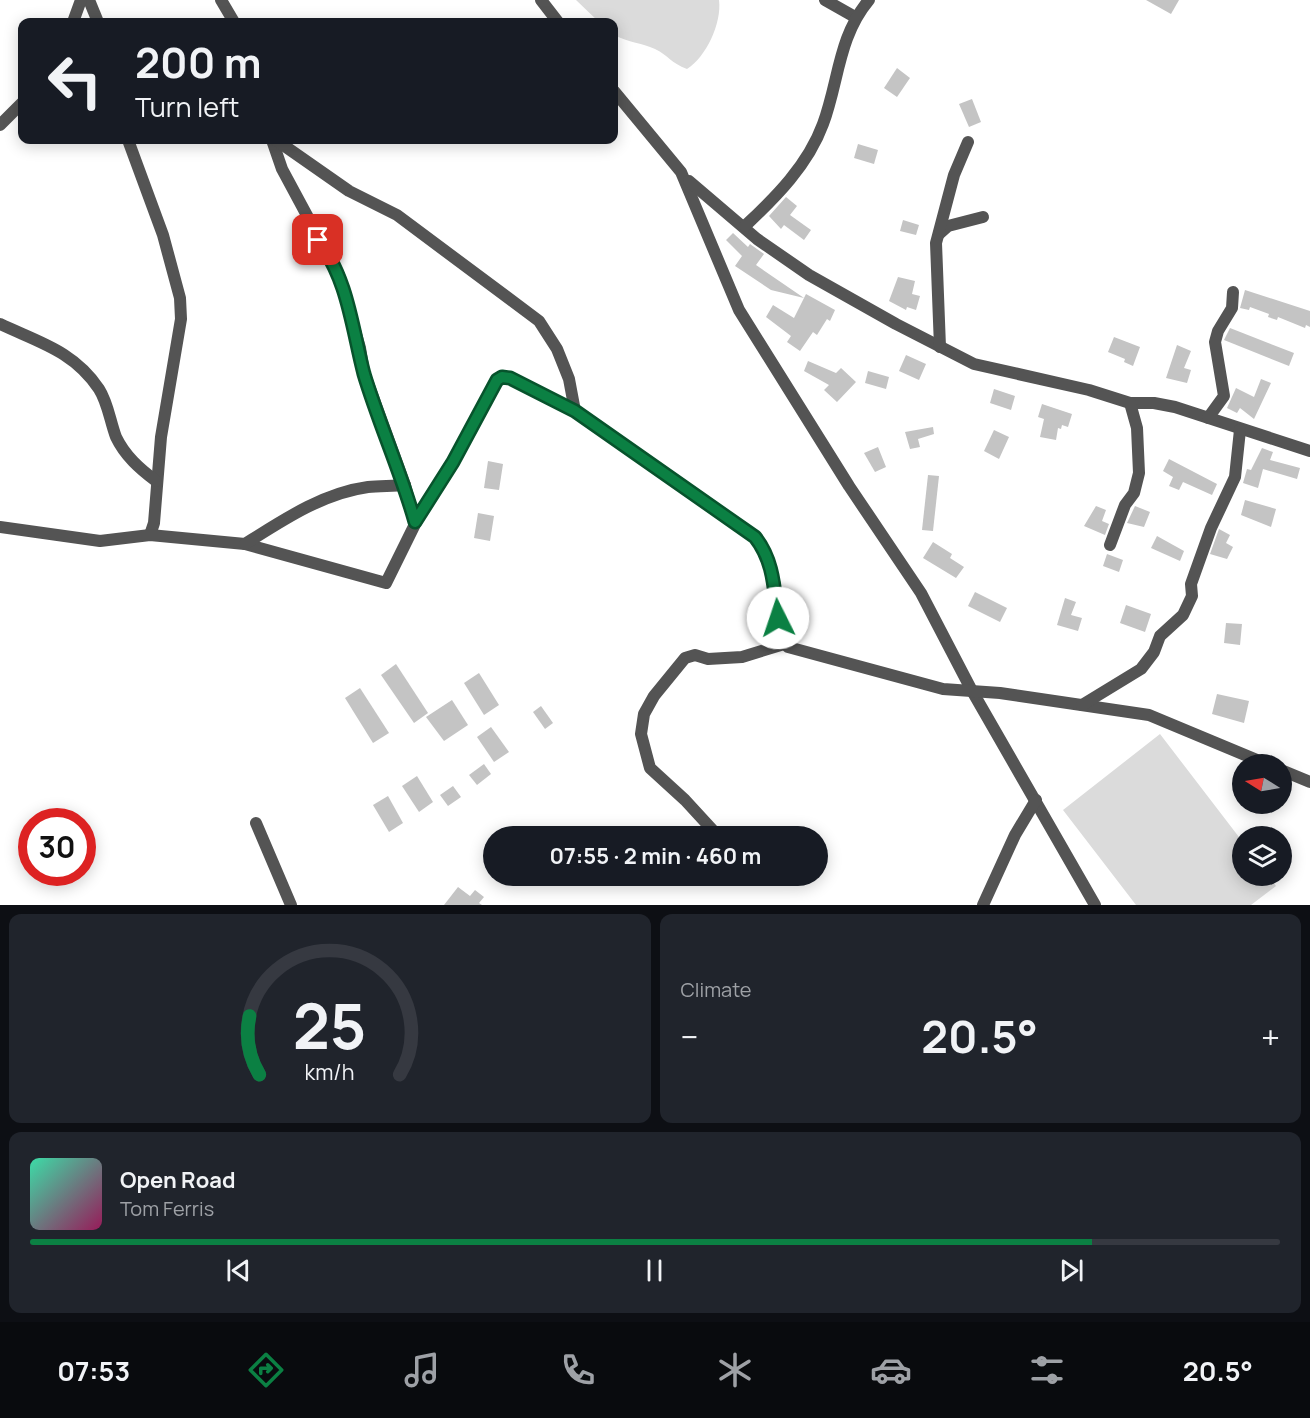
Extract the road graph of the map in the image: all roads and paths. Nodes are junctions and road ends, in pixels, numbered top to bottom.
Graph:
1 (81, 0) edge
2 (89, 0) edge
3 (221, 0) edge
4 (541, 0) edge
5 (825, 0) edge
6 (868, 0) edge
7 (855, 17) junction
8 (74, 18) edge
9 (96, 18) edge
10 (232, 18) edge
11 (555, 18) edge
12 (618, 96) edge
13 (18, 107) edge
14 (0, 125) edge
15 (968, 142) dead end
16 (129, 144) edge
17 (275, 144) edge
18 (280, 144) edge
19 (681, 172) junction
20 (983, 217) dead end
21 (745, 226) junction
22 (938, 235) junction
23 (1233, 292) dead end
24 (0, 324) edge
25 (940, 347) junction
26 (1130, 403) junction
27 (575, 411) junction
28 (1208, 418) junction
29 (1240, 430) junction
30 (1310, 451) edge
31 (156, 482) junction
32 (405, 485) junction
33 (415, 522) junction
34 (0, 527) edge
35 (150, 535) junction
36 (245, 544) junction
37 (1110, 545) dead end
38 (784, 644) junction
39 (971, 689) junction
40 (1081, 705) junction
41 (1243, 754) edge
42 (1292, 775) edge
43 (1310, 782) edge
44 (1036, 800) junction
45 (256, 823) dead end
46 (709, 826) edge
47 (291, 905) edge
48 (983, 905) edge
49 (1095, 905) edge

1 - 8 street
2 - 9 street
3 - 10 street
4 - 11 street
5 - 7 street
6 - 7 street
7 - 21 street
12 - 19 street
13 - 14 street
15 - 22 street
16 - 31 street
17 - 32 street
18 - 27 street
19 - 21 street
19 - 39 street
20 - 22 street
21 - 25 street
22 - 25 street
23 - 28 street
24 - 31 street
25 - 26 street
26 - 28 street
26 - 37 street
27 - 33 street
27 - 38 street
28 - 29 street
29 - 30 street
29 - 40 street
31 - 35 street
32 - 33 street
32 - 36 street
33 - 36 street
34 - 35 street
35 - 36 street
38 - 39 street
38 - 46 street
39 - 40 street
39 - 44 street
40 - 41 street
42 - 43 street
44 - 48 street
44 - 49 street
45 - 47 street

